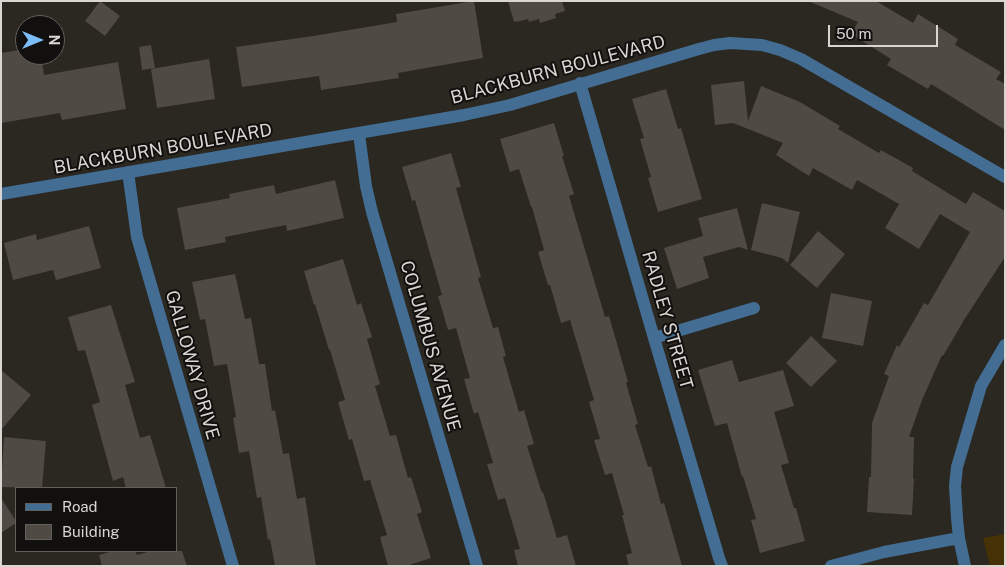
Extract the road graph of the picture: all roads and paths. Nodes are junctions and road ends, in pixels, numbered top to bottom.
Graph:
1 (580, 83) junction
2 (359, 134) junction
3 (128, 172) junction
4 (1005, 177) edge
5 (1, 194) edge
6 (754, 308) dead end
7 (654, 338) junction
8 (1005, 345) edge
9 (959, 538) junction
10 (233, 566) edge
11 (477, 566) edge
12 (722, 566) edge
13 (832, 566) edge
14 (966, 566) edge

1 - 2 street, BLACKBURN BOULEVARD
1 - 4 street, BLACKBURN BOULEVARD
1 - 7 street, RADLEY STREET
2 - 3 street, BLACKBURN BOULEVARD
2 - 11 street, COLUMBUS AVENUE
3 - 5 street, BLACKBURN BOULEVARD
3 - 10 street, GALLOWAY DRIVE
6 - 7 street
7 - 12 street, RADLEY STREET
8 - 9 street
9 - 13 street
9 - 14 street

